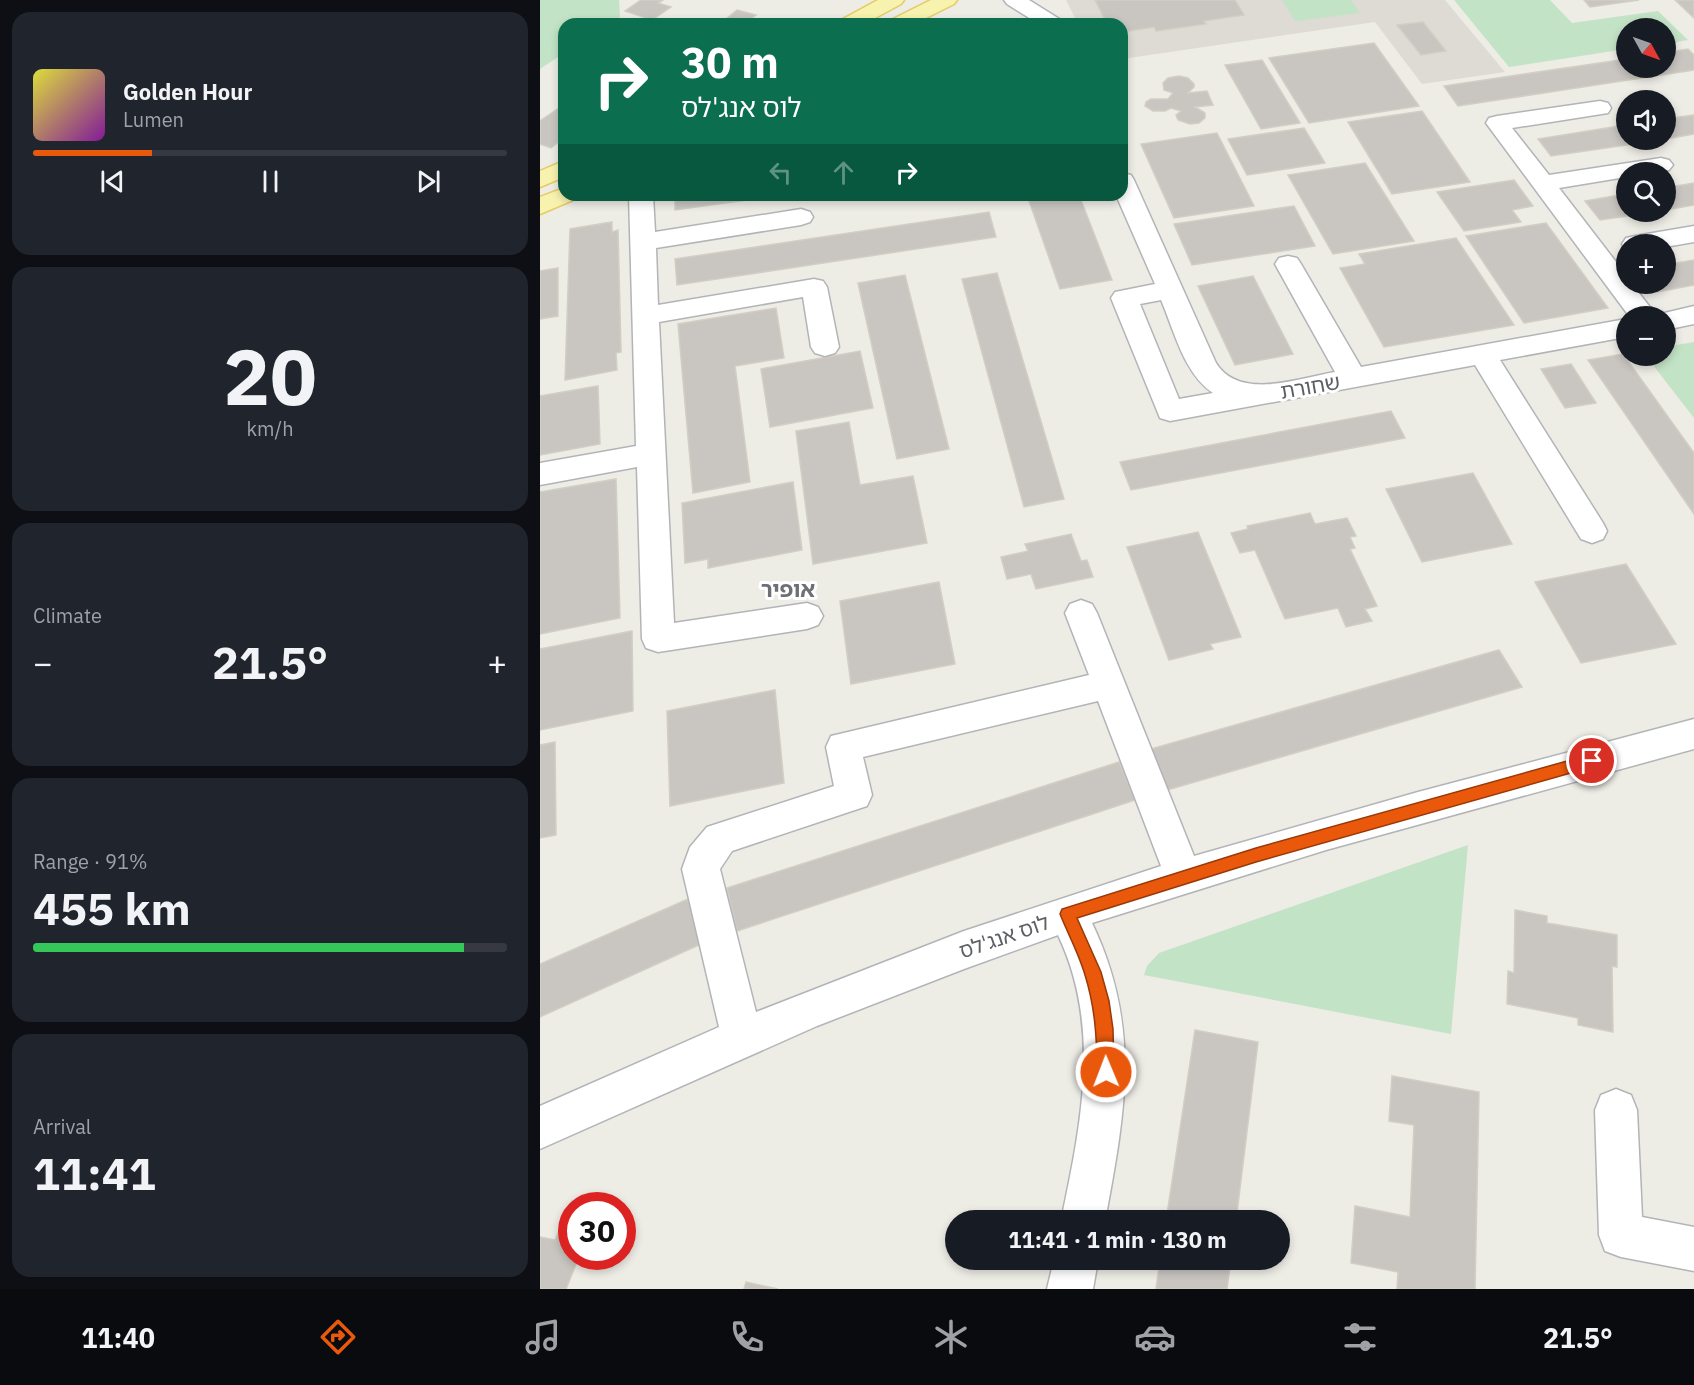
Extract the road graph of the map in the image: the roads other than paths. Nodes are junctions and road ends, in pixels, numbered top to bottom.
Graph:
1 (894, 0) edge
2 (947, 0) edge
3 (1014, 0) edge
4 (1042, 0) edge
5 (860, 18) edge
6 (910, 18) edge
7 (1044, 18) edge
8 (1051, 18) edge
9 (1600, 108) dead end
10 (558, 171) edge
11 (1616, 172) edge
12 (540, 180) edge
13 (1543, 183) junction
14 (1128, 194) edge
15 (558, 198) edge
16 (640, 201) edge
17 (540, 207) edge
18 (801, 218) dead end
19 (1694, 234) edge
20 (1676, 237) edge
21 (642, 242) junction
22 (1616, 248) edge
23 (1594, 252) junction
24 (1288, 264) dead end
25 (1169, 290) junction
26 (1635, 306) edge
27 (1694, 315) edge
28 (645, 316) junction
29 (1676, 319) edge
30 (1616, 330) edge
31 (825, 348) dead end
32 (1482, 354) junction
33 (1353, 378) junction
34 (1265, 394) junction
35 (651, 454) junction
36 (540, 474) edge
37 (1592, 531) dead end
38 (1081, 613) dead end
39 (807, 616) dead end
40 (1108, 685) junction
41 (1694, 734) edge
42 (1184, 876) junction
43 (1068, 914) junction
44 (742, 1037) junction
45 (1616, 1110) dead end
46 (540, 1128) edge
47 (1085, 1210) edge
48 (1694, 1250) edge
49 (1074, 1270) edge
50 (1070, 1289) edge

1 - 5 main road
2 - 6 main road
3 - 7 street
4 - 8 street
9 - 13 street
10 - 12 main road
11 - 13 street
13 - 23 street
14 - 25 street, שחורת
15 - 17 main road
16 - 21 street
18 - 21 street
19 - 20 street
21 - 28 street
22 - 23 street
23 - 26 street
24 - 33 street
25 - 34 street, שחורת
25 - 34 street
27 - 29 street
28 - 31 street
28 - 35 street
30 - 32 street, שחורת
32 - 33 street, שחורת
32 - 37 street
33 - 34 street, שחורת
35 - 36 street
35 - 39 street
38 - 40 street
40 - 42 street
40 - 44 street
41 - 42 street, לוס אנג'לס
42 - 43 street, לוס אנג'לס
43 - 44 street, לוס אנג'לס
43 - 47 street
44 - 46 street, לוס אנג'לס
45 - 48 street
49 - 50 street

